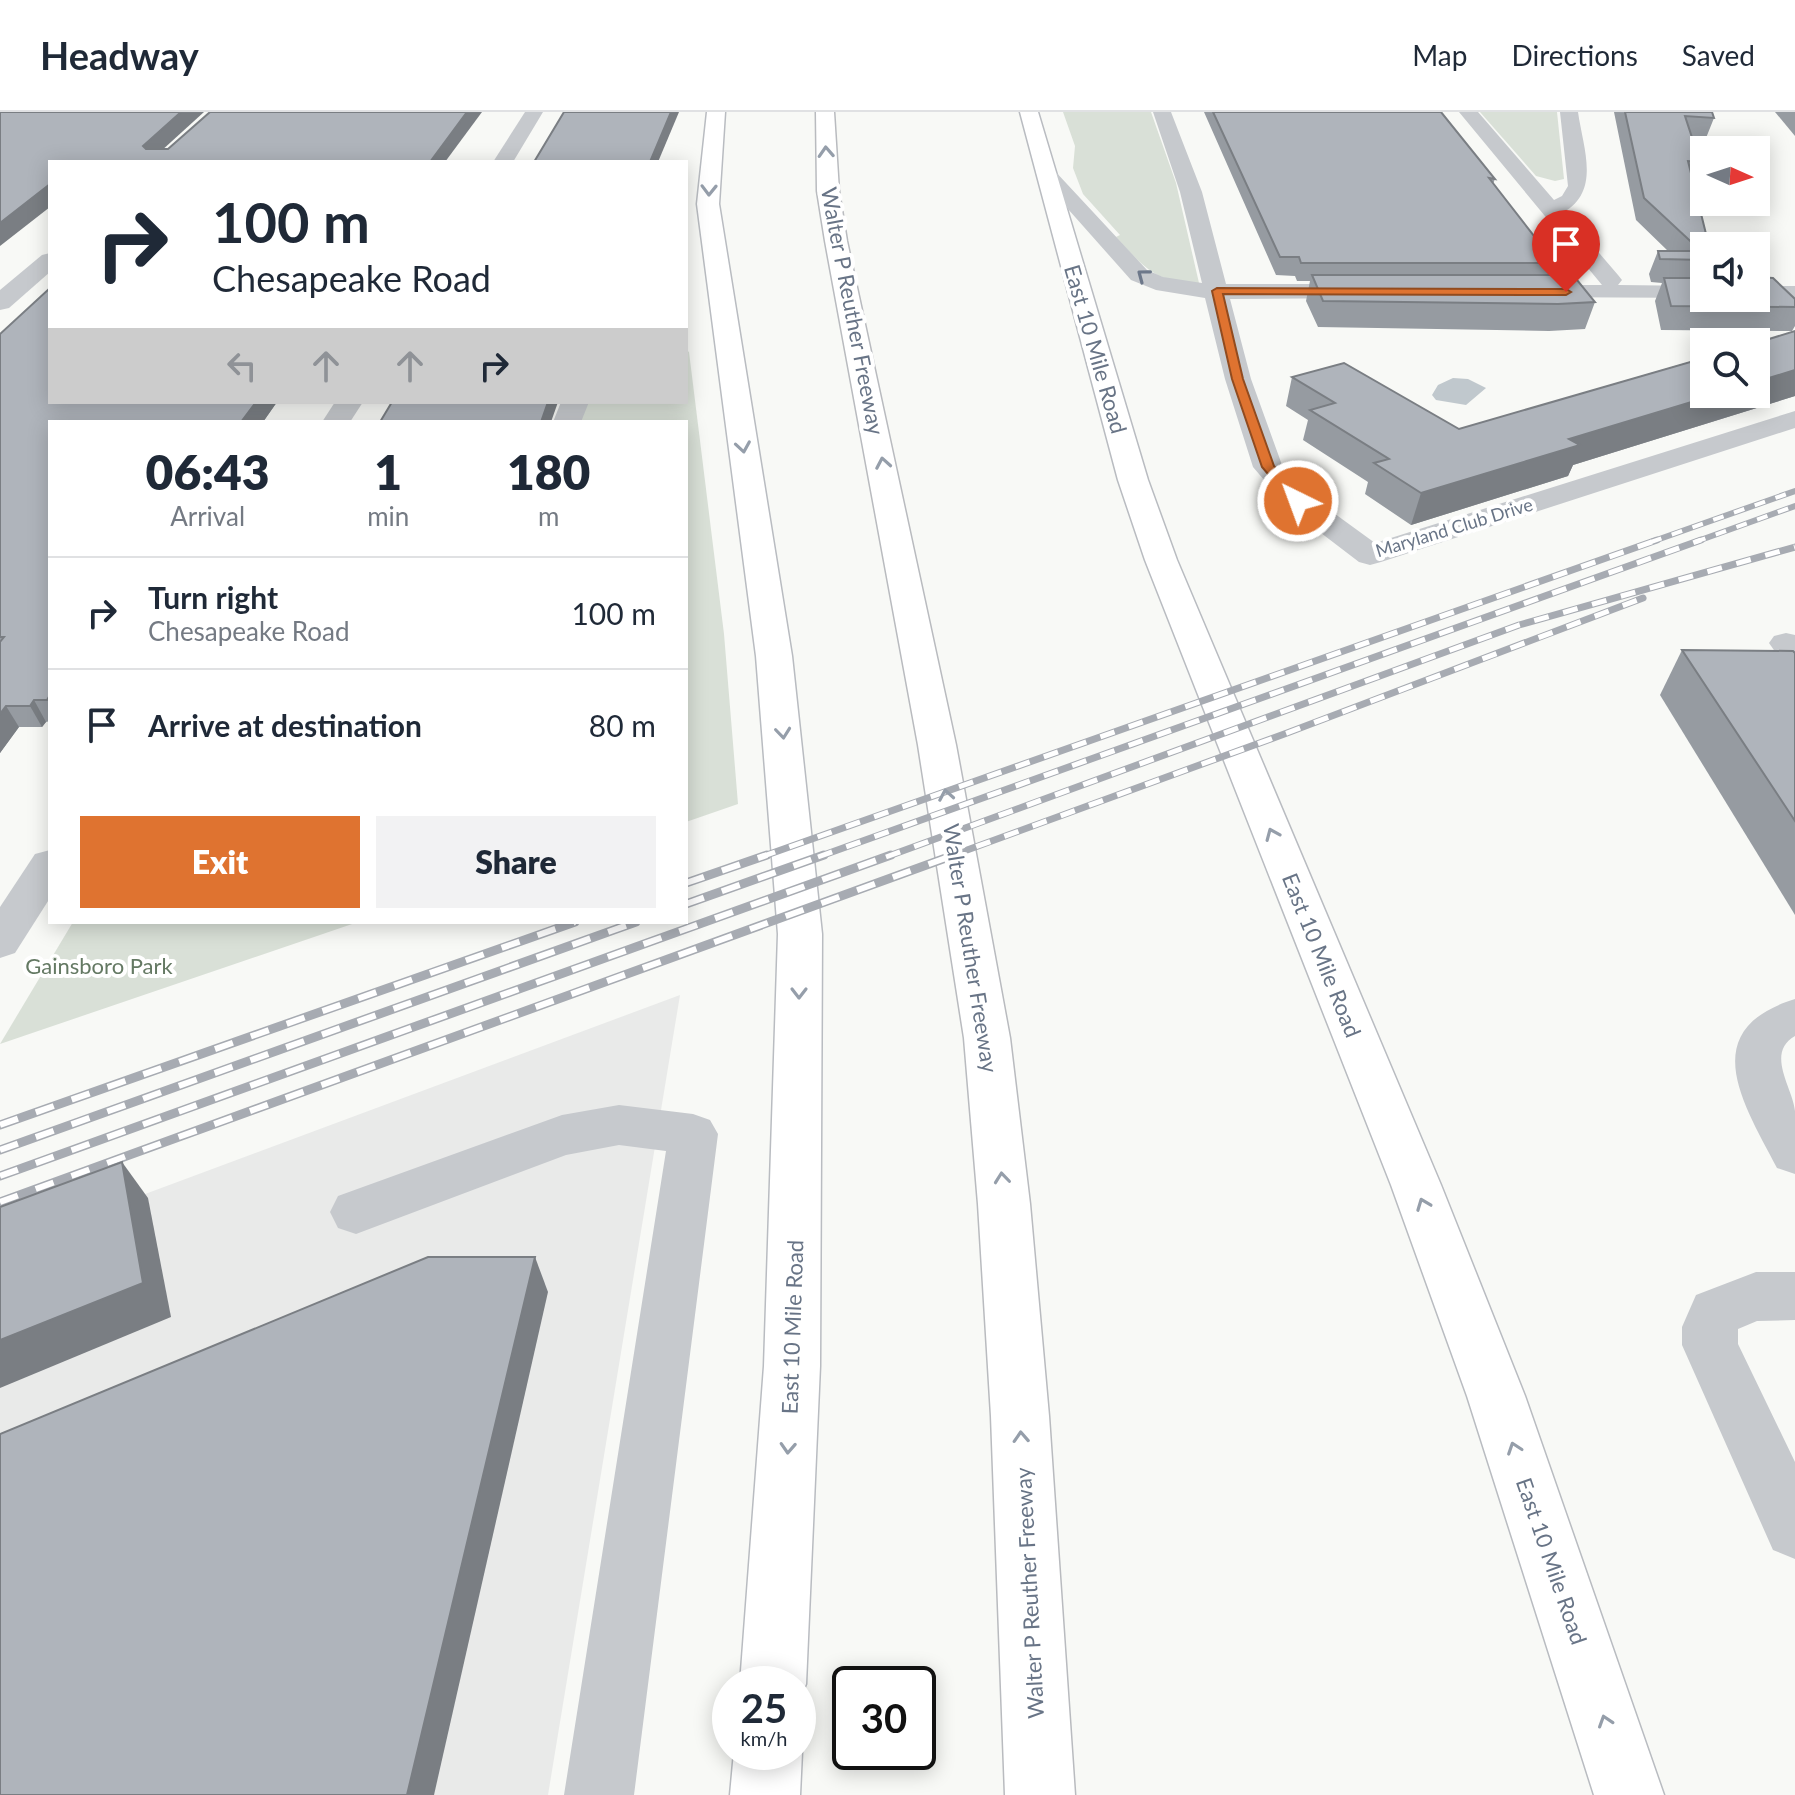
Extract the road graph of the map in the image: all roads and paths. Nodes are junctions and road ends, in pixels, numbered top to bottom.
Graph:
1 (534, 112) edge
2 (716, 112) edge
3 (825, 112) edge
4 (1029, 112) edge
5 (1162, 112) edge
6 (1468, 112) edge
7 (1569, 112) edge
8 (504, 160) edge
9 (1046, 173) junction
10 (1553, 210) junction
11 (48, 261) edge
12 (1610, 280) dead end
13 (10, 287) edge
14 (48, 287) edge
15 (1217, 291) junction
16 (1394, 291) edge
17 (1503, 292) edge
18 (1690, 293) edge
19 (1770, 293) edge
20 (1795, 293) edge
21 (0, 303) edge
22 (1795, 419) edge
23 (48, 867) edge
24 (0, 942) edge
25 (1795, 1016) edge
26 (1795, 1153) edge
27 (356, 1212) dead end
28 (1795, 1296) edge
29 (1795, 1528) edge
30 (774, 1666) edge
31 (767, 1770) edge
32 (599, 1795) edge
33 (765, 1795) edge
34 (1040, 1795) edge
35 (1629, 1795) edge

1 - 8 street
2 -> 30 main road, East 10 Mile Road
34 -> 3 main road, Walter P Reuther Freeway
4 - 9 main road, East 10 Mile Road
5 - 15 street
6 - 10 street
7 - 10 street
15 -> 9 street
35 -> 9 main road, East 10 Mile Road
10 - 12 street
11 - 13 street
13 - 14 street
13 - 21 street
15 - 16 street
15 - 22 street, Maryland Club Drive
17 - 18 street
19 - 20 street
23 - 24 street
25 - 26 street
27 - 32 street
28 - 29 street
31 - 33 main road

